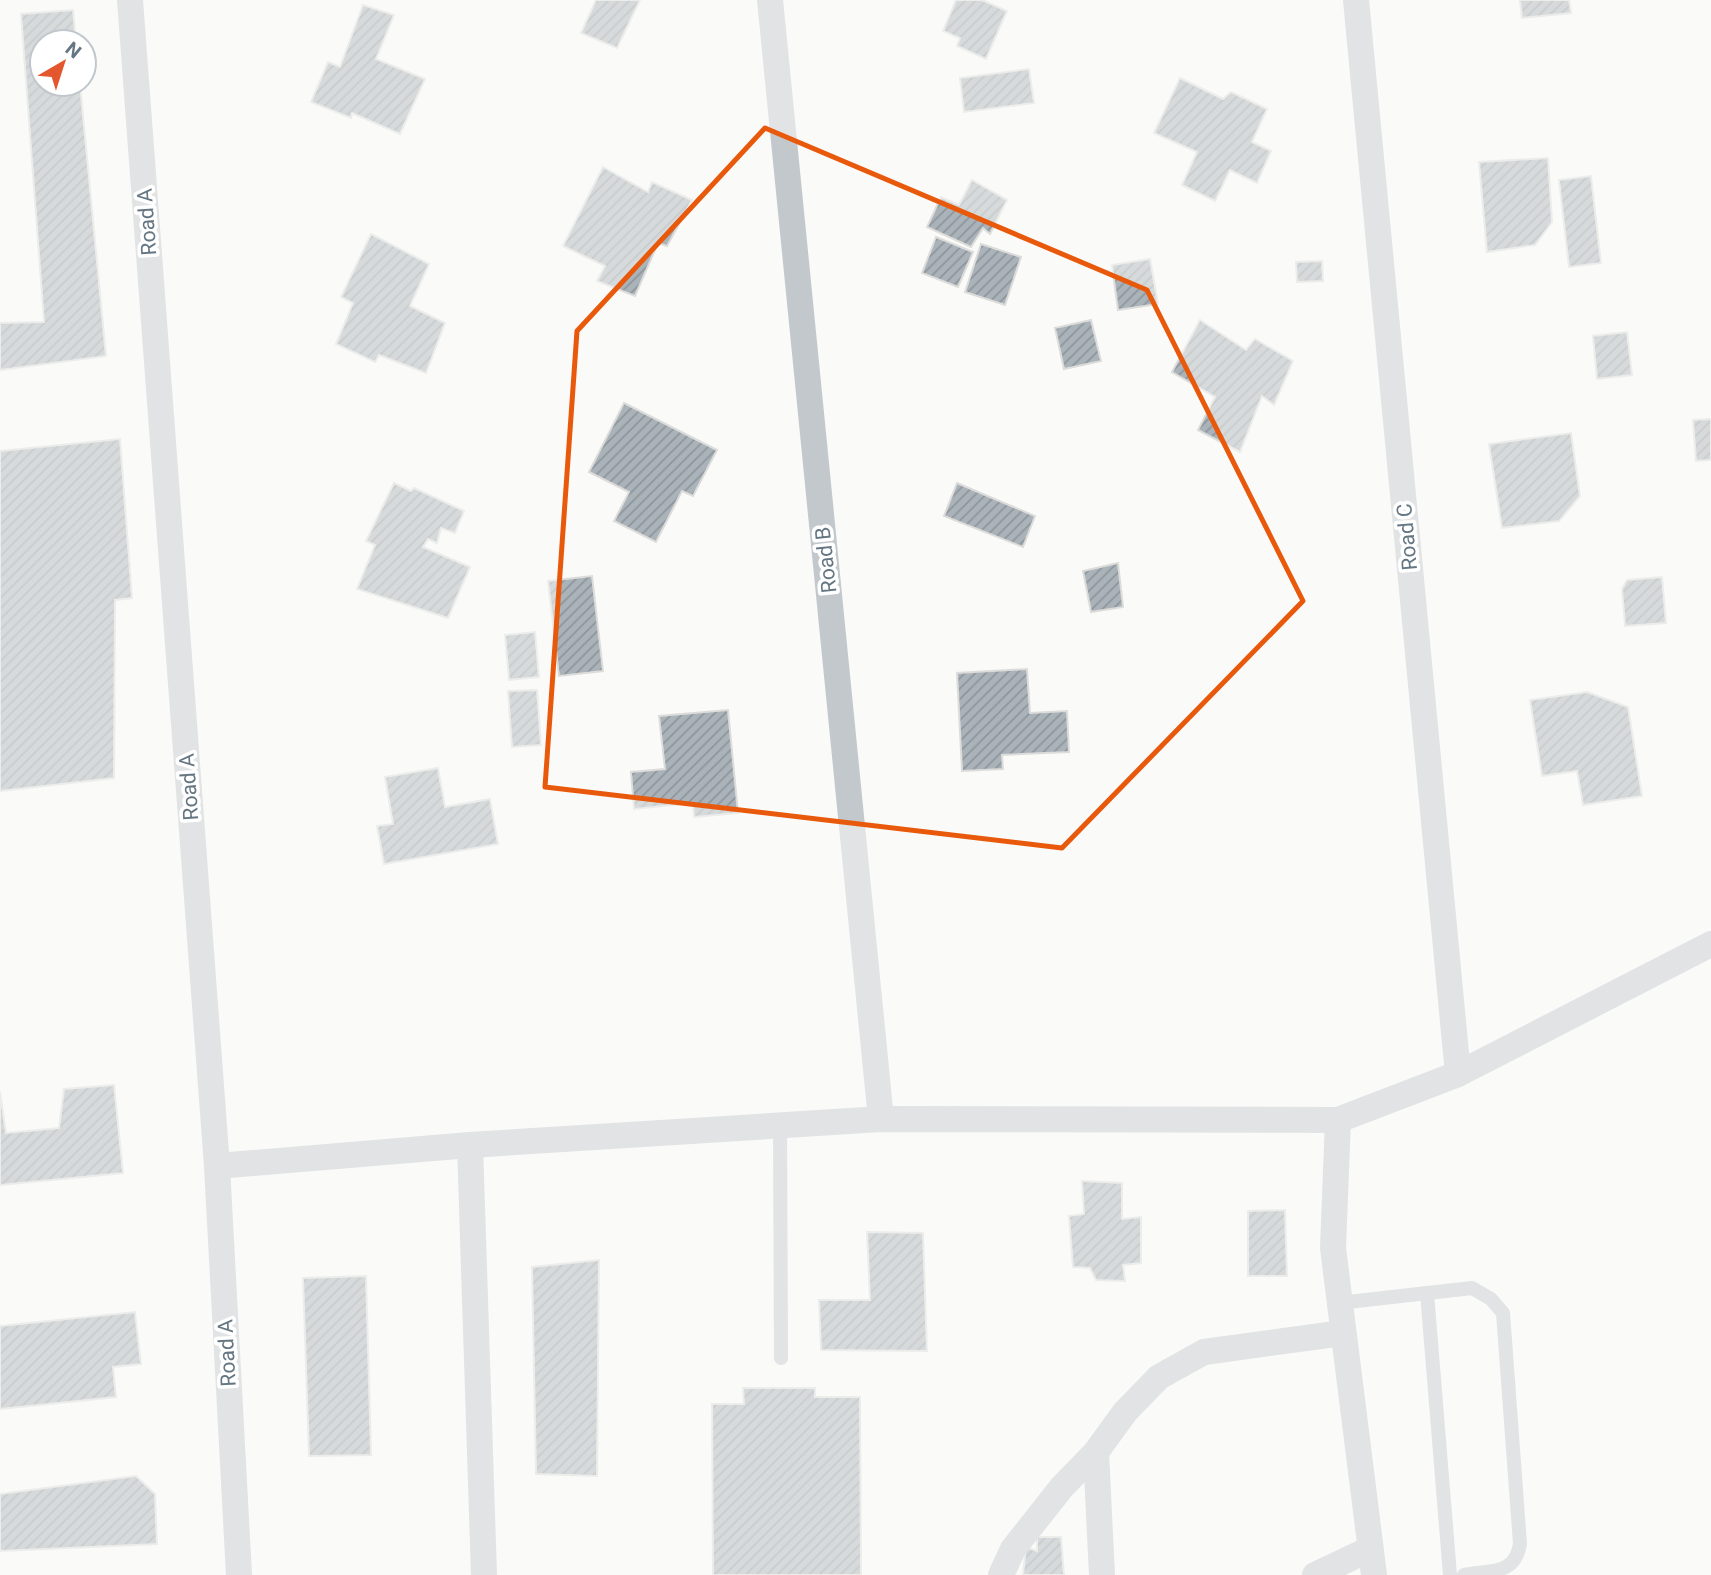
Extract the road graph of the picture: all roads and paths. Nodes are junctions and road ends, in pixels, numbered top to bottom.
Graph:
1 (130, 0) edge
2 (770, 0) edge
3 (1356, 0) edge
4 (1711, 944) edge
5 (1458, 1074) junction
6 (881, 1119) junction
7 (1338, 1120) junction
8 (780, 1126) junction
9 (470, 1145) junction
10 (217, 1166) junction
11 (1427, 1293) junction
12 (1339, 1303) junction
13 (1343, 1333) junction
14 (781, 1357) dead end
15 (1096, 1452) junction
16 (1372, 1562) edge
17 (239, 1575) edge
18 (484, 1575) edge
19 (1001, 1575) edge
20 (1101, 1575) edge
21 (1315, 1575) edge
22 (1451, 1575) edge
23 (1464, 1575) edge

1 - 10 street, Road A
2 - 6 street, Road B
3 - 5 street, Road C
4 - 5 street
5 - 7 street
6 - 7 street
6 - 8 street
7 - 12 street
8 - 9 street
8 - 14 lane
9 - 10 street
9 - 18 street
10 - 17 street, Road A
11 - 12 lane
11 - 22 lane
11 - 23 lane
12 - 13 street
13 - 15 street
13 - 16 street
15 - 19 street
15 - 20 street
16 - 21 street

